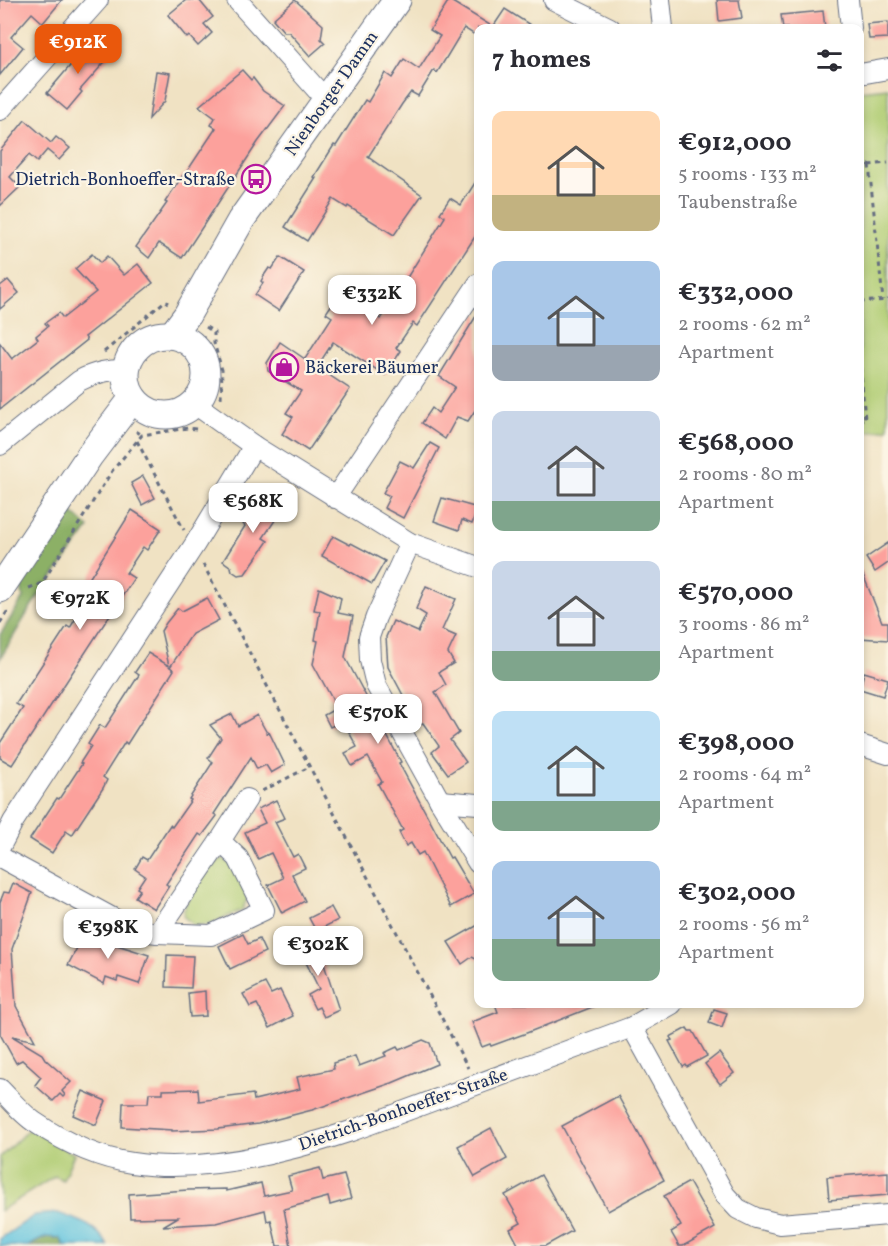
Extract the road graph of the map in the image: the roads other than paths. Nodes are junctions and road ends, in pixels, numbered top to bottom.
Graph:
1 (98, 0) edge
2 (237, 0) edge
3 (397, 0) edge
4 (554, 0) edge
5 (660, 0) edge
6 (848, 0) edge
7 (602, 24) edge
8 (663, 24) edge
9 (851, 24) edge
10 (888, 69) edge
11 (864, 73) edge
12 (326, 100) junction
13 (0, 110) edge
14 (474, 290) edge
15 (189, 330) junction
16 (114, 371) junction
17 (203, 411) junction
18 (139, 423) junction
19 (0, 445) edge
20 (254, 446) junction
21 (335, 498) junction
22 (410, 543) junction
23 (474, 566) edge
24 (11, 594) edge
25 (864, 746) edge
26 (888, 754) edge
27 (247, 799) road end
28 (440, 801) junction
29 (474, 804) edge
30 (220, 841) junction
31 (0, 847) edge
32 (474, 856) edge
33 (0, 857) edge
34 (157, 933) junction
35 (665, 1008) edge
36 (632, 1027) junction
37 (0, 1089) edge
38 (888, 1215) edge

1 - 13 street
2 - 12 street
3 - 12 street, Nienborger Damm
4 - 7 street
5 - 8 street
6 - 9 street
10 - 11 street
12 - 15 street, Nienborger Damm
14 - 21 street
15 - 16 street
15 - 17 street
16 - 18 street
16 - 19 street
17 - 18 street
17 - 20 street
18 - 24 street
20 - 21 street
20 - 31 street
21 - 22 street
22 - 23 street
22 - 28 street
25 - 26 street
27 - 30 street
28 - 29 street
28 - 32 street
30 - 34 street
30 - 34 street
33 - 34 street
35 - 36 street, Dietrich-Bonhoeffer-Straße
36 - 37 street, Dietrich-Bonhoeffer-Straße
36 - 38 street

